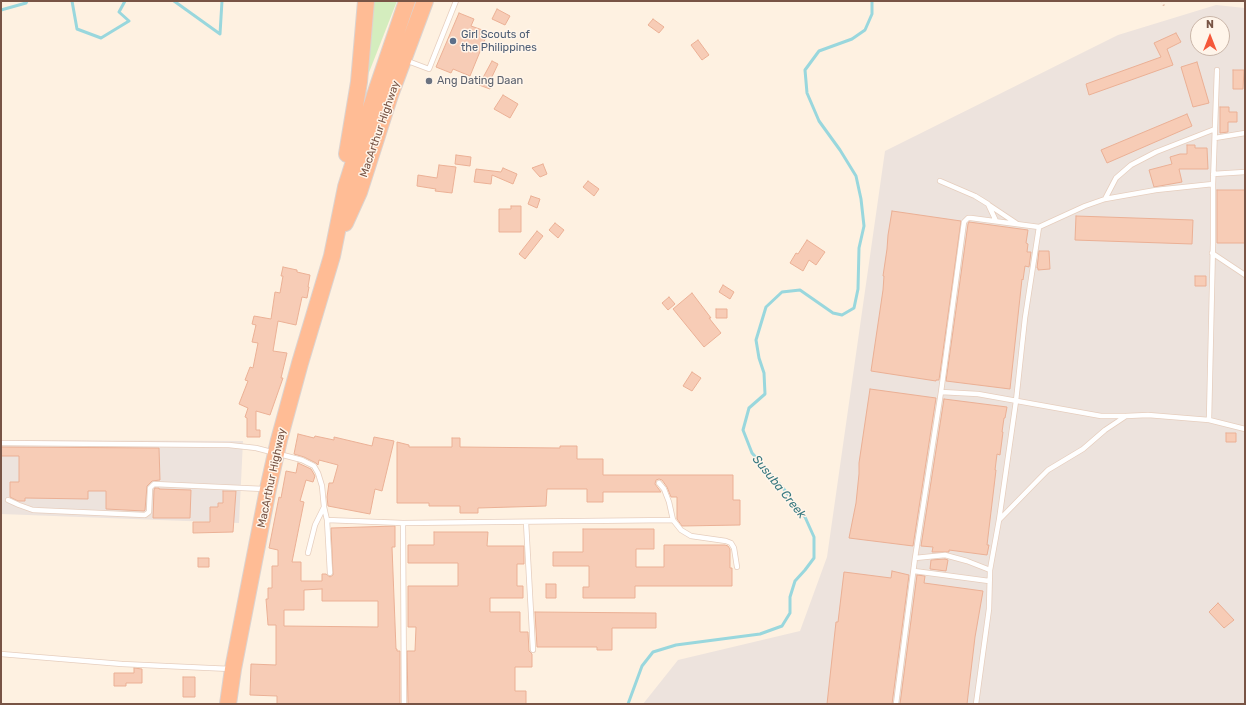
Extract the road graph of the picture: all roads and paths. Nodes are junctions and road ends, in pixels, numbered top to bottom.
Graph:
1 (366, 1) edge
2 (408, 1) edge
3 (456, 1) edge
4 (1162, 1) edge
5 (424, 4) edge
6 (1164, 6) dead end
7 (403, 59) junction
8 (1217, 70) dead end
9 (1215, 129) junction
10 (1245, 133) edge
11 (1215, 138) junction
12 (1245, 172) edge
13 (1213, 174) junction
14 (940, 181) dead end
15 (1213, 184) junction
16 (1105, 199) junction
17 (988, 204) junction
18 (996, 221) junction
19 (1017, 224) junction
20 (1038, 227) junction
21 (1212, 253) junction
22 (332, 256) junction
23 (1245, 275) edge
24 (941, 392) junction
25 (1016, 401) junction
26 (1126, 416) junction
27 (1209, 420) junction
28 (1245, 430) edge
29 (1, 443) edge
30 (276, 453) junction
31 (659, 483) dead end
32 (268, 489) junction
33 (8, 500) dead end
34 (324, 507) junction
35 (327, 520) junction
36 (673, 520) junction
37 (999, 520) junction
38 (403, 522) junction
39 (526, 522) junction
40 (308, 553) dead end
41 (916, 558) junction
42 (737, 567) dead end
43 (990, 570) junction
44 (914, 571) junction
45 (330, 573) dead end
46 (989, 581) junction
47 (533, 650) dead end
48 (1, 654) edge
49 (233, 669) junction
50 (228, 704) edge
51 (404, 704) edge
52 (896, 704) edge
53 (976, 704) edge

1 - 22 highway
2 - 22 highway, MacArthur Highway
3 - 7 lane
4 - 6 path
5 - 7 highway, MacArthur Highway
7 - 22 highway, MacArthur Highway
8 - 9 lane
9 - 11 lane
9 - 16 lane
10 - 11 lane
11 - 13 lane
12 - 13 lane
13 - 15 lane
14 - 17 lane
15 - 16 lane
15 - 21 lane
16 - 20 lane
17 - 18 lane
17 - 19 lane
18 - 19 lane
18 - 24 lane
19 - 20 lane
20 - 25 lane
21 - 23 lane
21 - 27 lane
22 - 30 highway, MacArthur Highway
24 - 25 lane
24 - 41 lane
25 - 26 lane
25 - 37 lane
26 - 27 lane
26 - 37 lane
27 - 28 lane
29 - 30 lane
30 - 32 highway, MacArthur Highway
30 - 34 lane
31 - 36 lane
32 - 33 lane
32 - 49 highway, MacArthur Highway
34 - 35 lane
34 - 40 lane
35 - 38 lane
35 - 45 lane
36 - 39 lane
36 - 42 lane
37 - 43 lane
38 - 39 lane
38 - 51 lane
39 - 47 lane
41 - 43 lane
41 - 44 lane
43 - 46 lane
44 - 46 lane
44 - 52 lane
46 - 53 lane
48 - 49 lane
49 - 50 highway, MacArthur Highway

